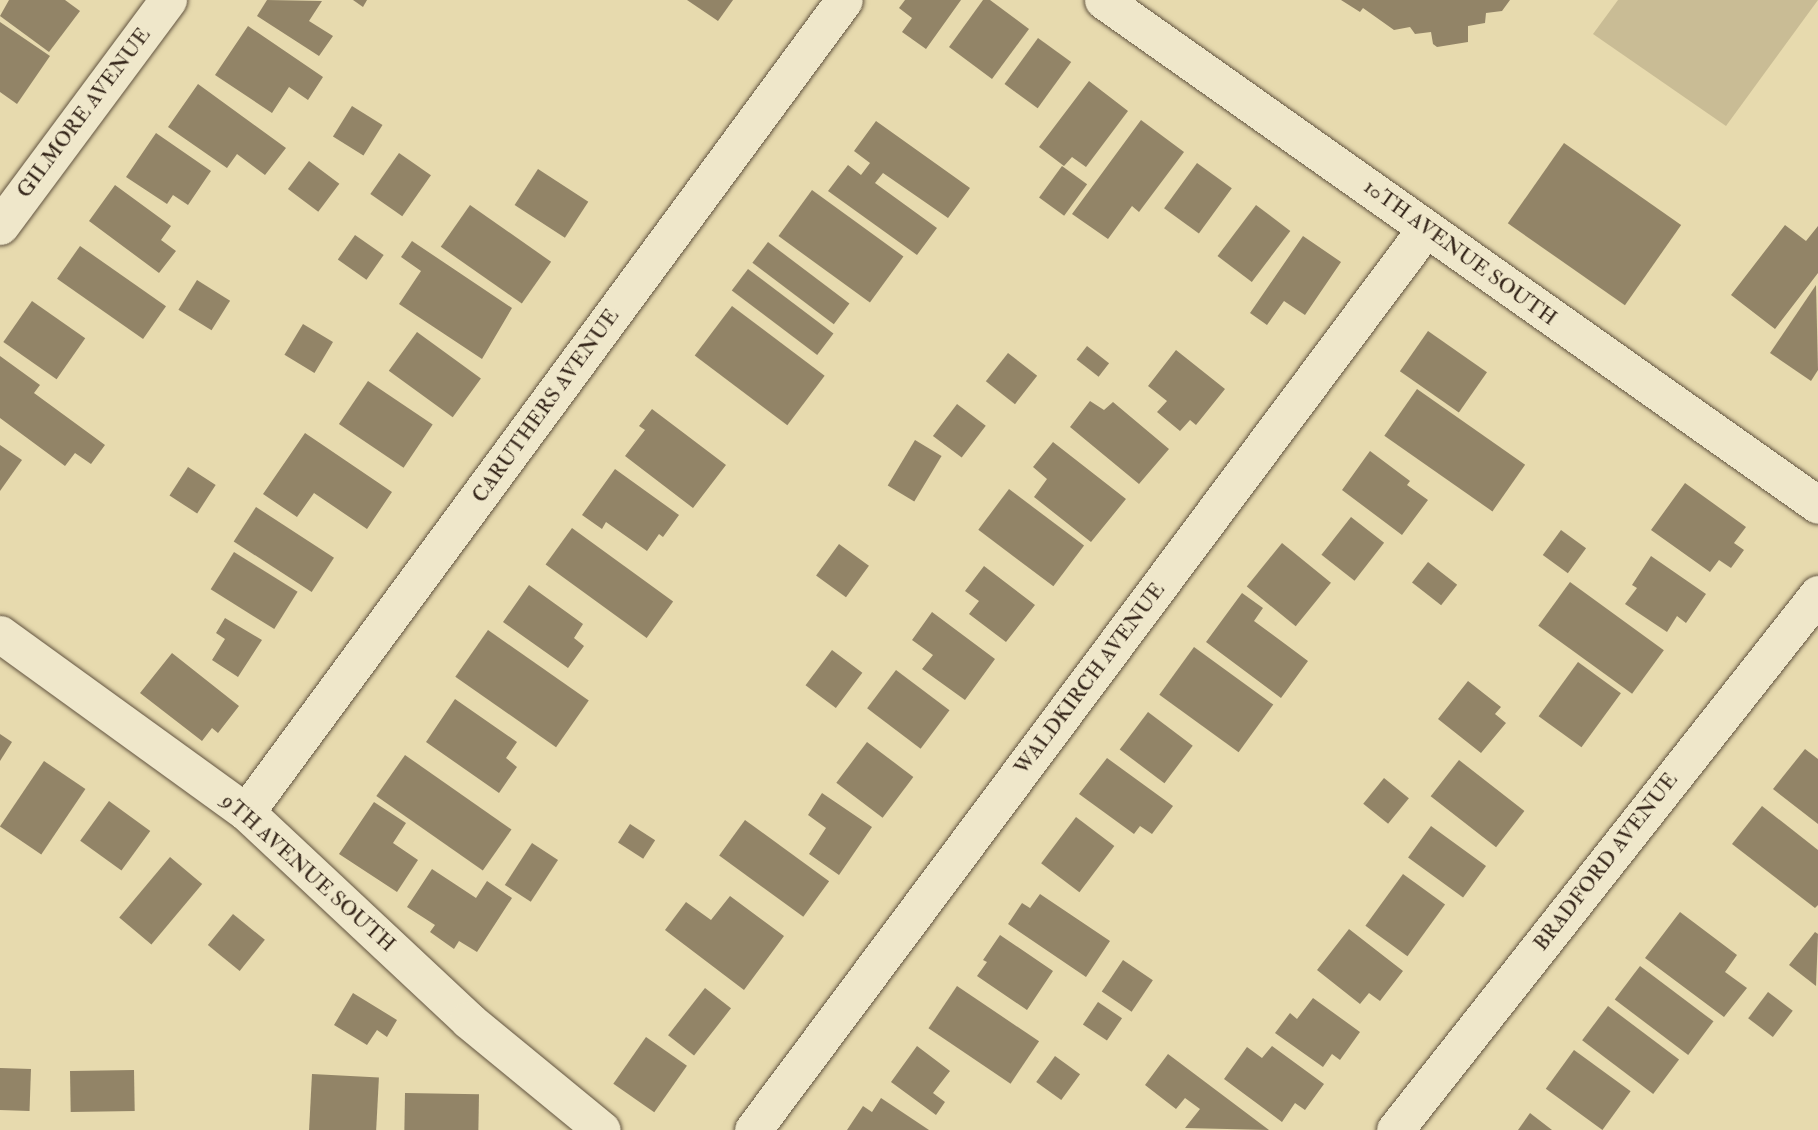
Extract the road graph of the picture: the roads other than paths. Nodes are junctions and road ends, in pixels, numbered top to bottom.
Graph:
1 (167, 0) edge
2 (844, 0) edge
3 (1103, 0) edge
4 (0, 226) edge
5 (1426, 228) junction
6 (1818, 505) edge
7 (1818, 594) edge
8 (0, 634) edge
9 (246, 811) junction
10 (602, 1130) edge
11 (754, 1130) edge
12 (1395, 1130) edge

1 - 4 street, GILMORE AVENUE
2 - 9 street, CARUTHERS AVENUE
3 - 5 street, 10TH AVENUE SOUTH
5 - 6 street, 10TH AVENUE SOUTH
5 - 11 street, WALDKIRCH AVENUE
7 - 12 street, BRADFORD AVENUE
8 - 9 street, 9TH AVENUE SOUTH
9 - 10 street, 9TH AVENUE SOUTH

